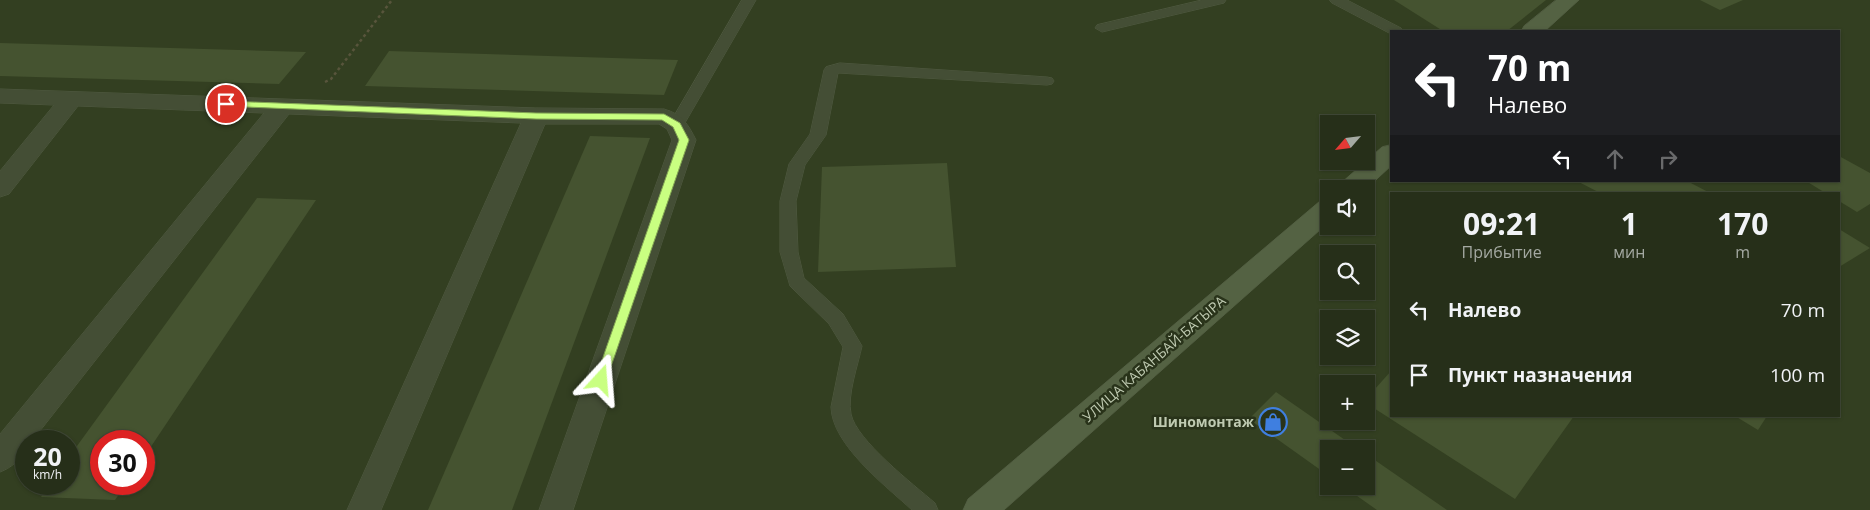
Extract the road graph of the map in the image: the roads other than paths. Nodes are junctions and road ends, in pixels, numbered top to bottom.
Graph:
1 (749, 0) edge
2 (1219, 0) edge
3 (1337, 0) edge
4 (1569, 0) edge
5 (1102, 28) dead end
6 (1394, 30) edge
7 (1533, 30) edge
8 (1047, 81) dead end
9 (0, 96) edge
10 (72, 98) junction
11 (283, 106) junction
12 (536, 116) junction
13 (677, 125) junction
14 (1390, 154) edge
15 (1360, 180) edge
16 (0, 188) edge
17 (1320, 216) edge
18 (0, 458) edge
19 (364, 510) edge
20 (556, 510) edge
21 (926, 510) edge
22 (980, 510) edge

1 - 13 lane
2 - 5 lane
3 - 6 lane
4 - 7 main road
8 - 21 lane
9 - 10 street
10 - 11 street
10 - 16 street
11 - 12 street
11 - 18 street
12 - 13 street
12 - 19 street
13 - 20 street
14 - 15 main road
17 - 22 main road, УЛИЦА КАБАНБАЙ-БАТЫРА

